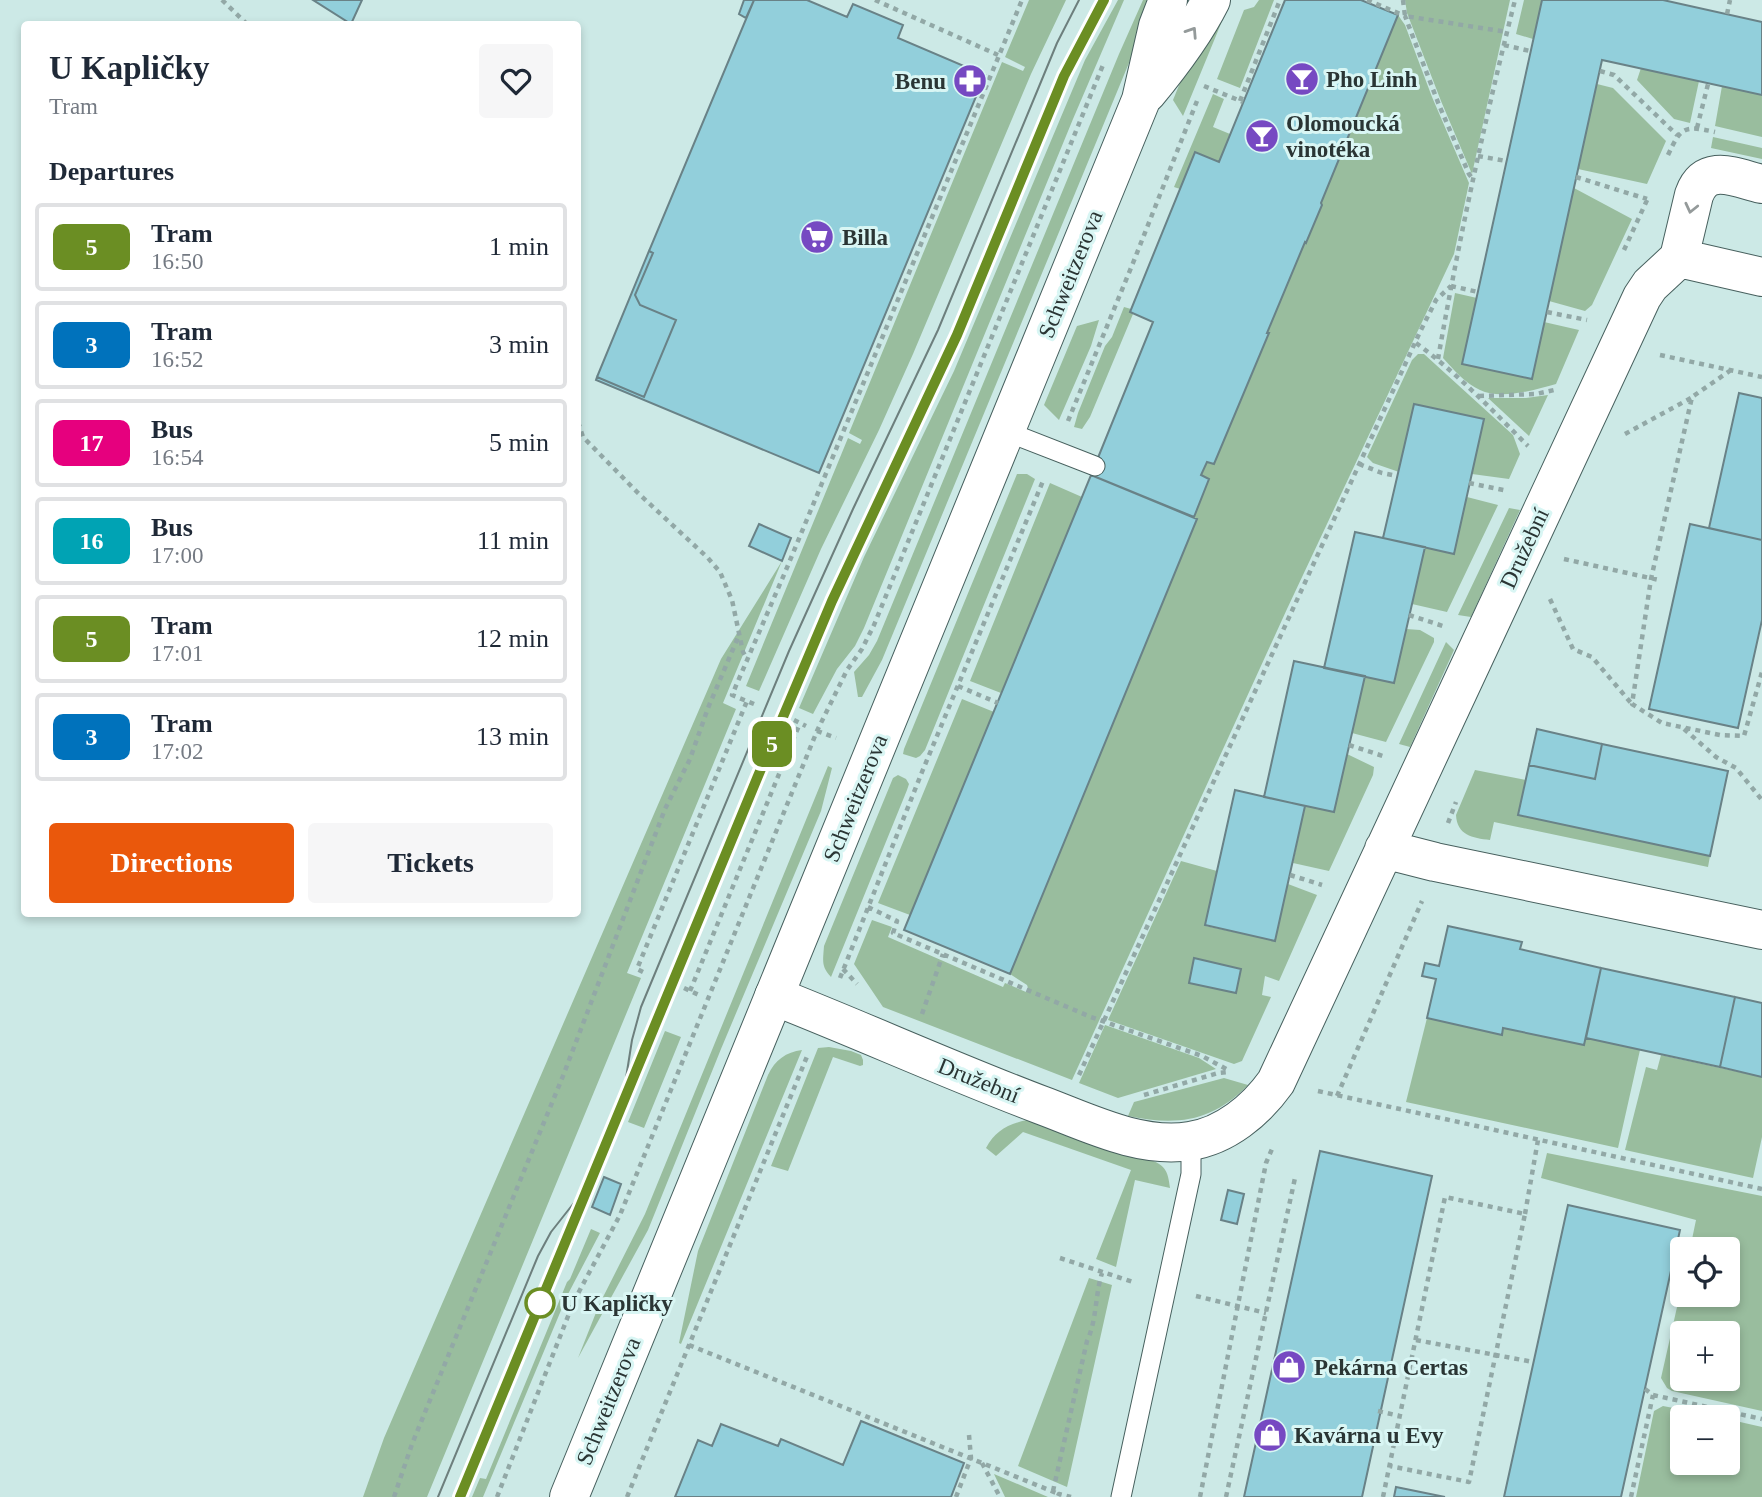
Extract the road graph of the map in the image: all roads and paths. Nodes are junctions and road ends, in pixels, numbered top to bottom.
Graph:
1 (222, 0) edge
2 (875, 0) edge
3 (1022, 0) edge
4 (1168, 0) edge
5 (1211, 0) edge
6 (1280, 0) edge
7 (1367, 0) edge
8 (1403, 0) edge
9 (1515, 0) edge
10 (1730, 0) edge
11 (1377, 2) edge
12 (1727, 14) dead end
13 (1405, 16) junction
14 (244, 21) edge
15 (1507, 32) junction
16 (1504, 45) junction
17 (1530, 51) dead end
18 (998, 55) junction
19 (1105, 60) dead end
20 (1600, 71) dead end
21 (1206, 78) dead end
22 (1708, 84) dead end
23 (1198, 99) dead end
24 (1141, 100) junction
25 (1478, 156) junction
26 (1506, 161) dead end
27 (1577, 177) dead end
28 (1474, 179) junction
29 (1762, 184) edge
30 (1647, 200) dead end
31 (1679, 258) junction
32 (1762, 276) edge
33 (1451, 286) junction
34 (1478, 292) dead end
35 (1547, 312) dead end
36 (1591, 321) dead end
37 (1416, 343) junction
38 (1658, 354) dead end
39 (1438, 359) junction
40 (1731, 370) junction
41 (1762, 377) edge
42 (1558, 389) dead end
43 (1479, 396) junction
44 (1692, 397) junction
45 (581, 431) edge
46 (1005, 431) junction
47 (1625, 434) dead end
48 (1530, 447) dead end
49 (1055, 451) junction
50 (1359, 464) junction
51 (1095, 466) dead end
52 (1397, 476) dead end
53 (1469, 483) dead end
54 (1510, 491) dead end
55 (1556, 558) dead end
56 (1651, 579) junction
57 (1659, 580) dead end
58 (1550, 599) dead end
59 (1409, 615) dead end
60 (1447, 628) dead end
61 (739, 635) junction
62 (747, 660) junction
63 (1762, 672) edge
64 (958, 686) junction
65 (747, 701) junction
66 (998, 703) dead end
67 (754, 704) dead end
68 (1632, 704) junction
69 (806, 726) dead end
70 (1684, 729) junction
71 (817, 731) junction
72 (842, 740) dead end
73 (1349, 744) dead end
74 (1387, 757) dead end
75 (1762, 800) edge
76 (1384, 849) junction
77 (1290, 874) dead end
78 (1328, 887) dead end
79 (1423, 898) dead end
80 (868, 907) junction
81 (1762, 930) edge
82 (943, 954) junction
83 (844, 969) dead end
84 (643, 972) dead end
85 (684, 988) dead end
86 (690, 991) junction
87 (699, 995) dead end
88 (774, 996) junction
89 (1102, 1021) junction
90 (918, 1024) dead end
91 (810, 1048) dead end
92 (1078, 1077) dead end
93 (1310, 1089) dead end
94 (1337, 1096) junction
95 (1133, 1099) dead end
96 (1538, 1140) junction
97 (1191, 1141) junction
98 (1266, 1163) dead end
99 (1295, 1178) dead end
100 (1762, 1189) edge
101 (1525, 1214) junction
102 (1060, 1258) dead end
103 (1102, 1273) junction
104 (1138, 1283) dead end
105 (1185, 1294) dead end
106 (1238, 1306) junction
107 (1266, 1312) junction
108 (1416, 1340) junction
109 (689, 1345) junction
110 (1495, 1356) junction
111 (1534, 1362) dead end
112 (1645, 1389) dead end
113 (1653, 1395) junction
114 (1378, 1411) dead end
115 (1400, 1416) junction
116 (1762, 1419) edge
117 (969, 1435) dead end
118 (971, 1458) junction
119 (982, 1462) junction
120 (1390, 1466) junction
121 (1053, 1491) junction
122 (1058, 1495) edge
123 (394, 1497) edge
124 (497, 1497) edge
125 (569, 1497) edge
126 (627, 1497) edge
127 (956, 1497) edge
128 (1000, 1497) edge
129 (1071, 1497) edge
130 (1121, 1497) edge
131 (1199, 1497) edge
132 (1226, 1497) edge
133 (1383, 1497) edge
134 (1630, 1497) edge

1 - 14 path
2 - 18 path
3 - 18 path
4 - 24 street, Schweitzerova
24 -> 5 street, Schweitzerova
6 - 21 path
7 - 11 path
8 - 13 path
9 - 15 path
10 - 12 path
11 - 13 path
13 - 15 path
13 - 28 path
15 - 16 path
16 - 17 path
16 - 25 path
18 - 62 path
19 - 71 path
20 - 22 path
23 - 49 path
24 - 46 street, Schweitzerova
25 - 26 path
25 - 28 path
27 - 30 path
28 - 33 path
29 -> 31 street
31 - 32 street
31 - 76 street, Družební
33 - 34 path
33 - 37 path
33 - 39 path
35 - 36 path
37 - 39 path
37 - 50 path
38 - 40 path
39 - 43 path
40 - 41 path
40 - 44 path
42 - 43 path
43 - 48 path
44 - 47 path
44 - 56 path
45 - 61 path
46 - 49 lane
46 - 88 street, Schweitzerova
49 - 51 lane
49 - 64 path
50 - 52 path
50 - 89 path
53 - 54 path
55 - 56 path
56 - 57 path
56 - 68 path
58 - 68 path
59 - 60 path
61 - 62 path
61 - 123 path
62 - 65 path
63 - 70 path
64 - 66 path
64 - 80 path
65 - 67 path
65 - 84 path
68 - 70 path
69 - 86 path
70 - 75 path
71 - 72 path
71 - 124 path
73 - 74 path
76 - 81 street
76 - 97 street, Družební
77 - 78 path
79 - 94 path
80 - 82 path
80 - 83 path
82 - 89 path
82 - 90 path
85 - 86 path
86 - 87 path
88 - 97 street, Družební
88 - 125 street, Schweitzerova
89 - 92 path
89 - 95 path
91 - 109 path
93 - 94 path
94 - 96 path
96 - 100 path
96 - 101 path
97 - 130 lane
98 - 106 path
99 - 107 path
101 - 108 path
101 - 110 path
102 - 103 path
103 - 104 path
103 - 121 path
105 - 106 path
106 - 107 path
106 - 131 path
107 - 132 path
108 - 110 path
108 - 115 path
109 - 118 path
109 - 126 path
110 - 111 path
110 - 120 path
112 - 113 path
113 - 116 path
113 - 134 path
114 - 115 path
115 - 120 path
117 - 118 path
118 - 119 path
118 - 127 path
119 - 121 path
119 - 128 path
120 - 133 path
121 - 122 path
122 - 129 path

